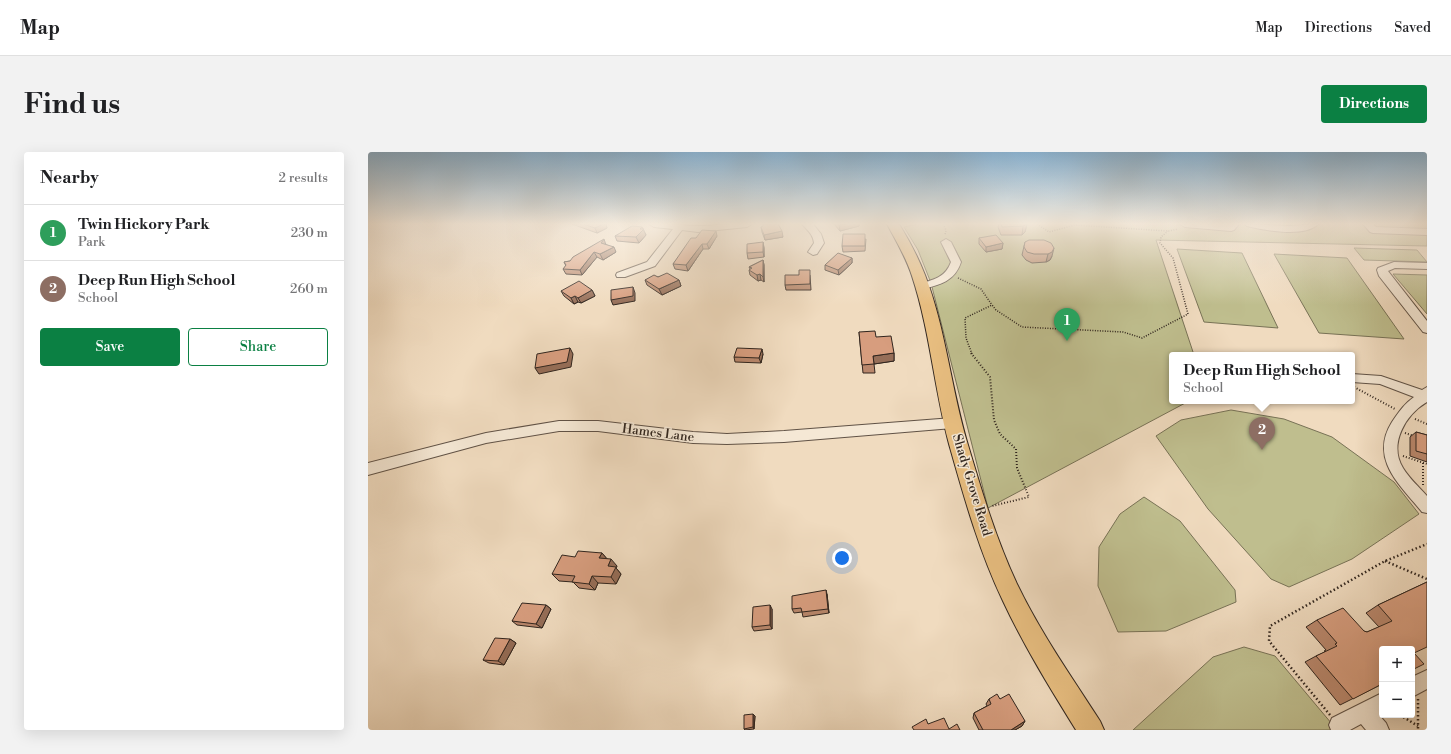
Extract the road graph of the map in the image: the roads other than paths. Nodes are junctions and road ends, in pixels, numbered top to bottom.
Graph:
1 (661, 251) edge
2 (908, 251) edge
3 (950, 251) edge
4 (1427, 266) edge
5 (621, 276) dead end
6 (922, 286) junction
7 (1427, 329) edge
8 (1355, 378) edge
9 (1426, 395) edge
10 (953, 423) junction
11 (368, 469) edge
12 (1427, 507) edge
13 (1379, 704) edge
14 (1363, 712) junction
15 (1339, 725) road end
16 (1091, 730) edge
17 (1379, 730) edge

1 - 5 street
2 - 6 main road, Shady Grove Road
3 - 6 street
4 - 7 street
6 - 10 main road, Shady Grove Road
8 - 9 street
9 - 12 street
10 - 11 street, Hames Lane
10 - 16 main road, Shady Grove Road
13 - 14 street
14 - 15 street
14 - 17 street

